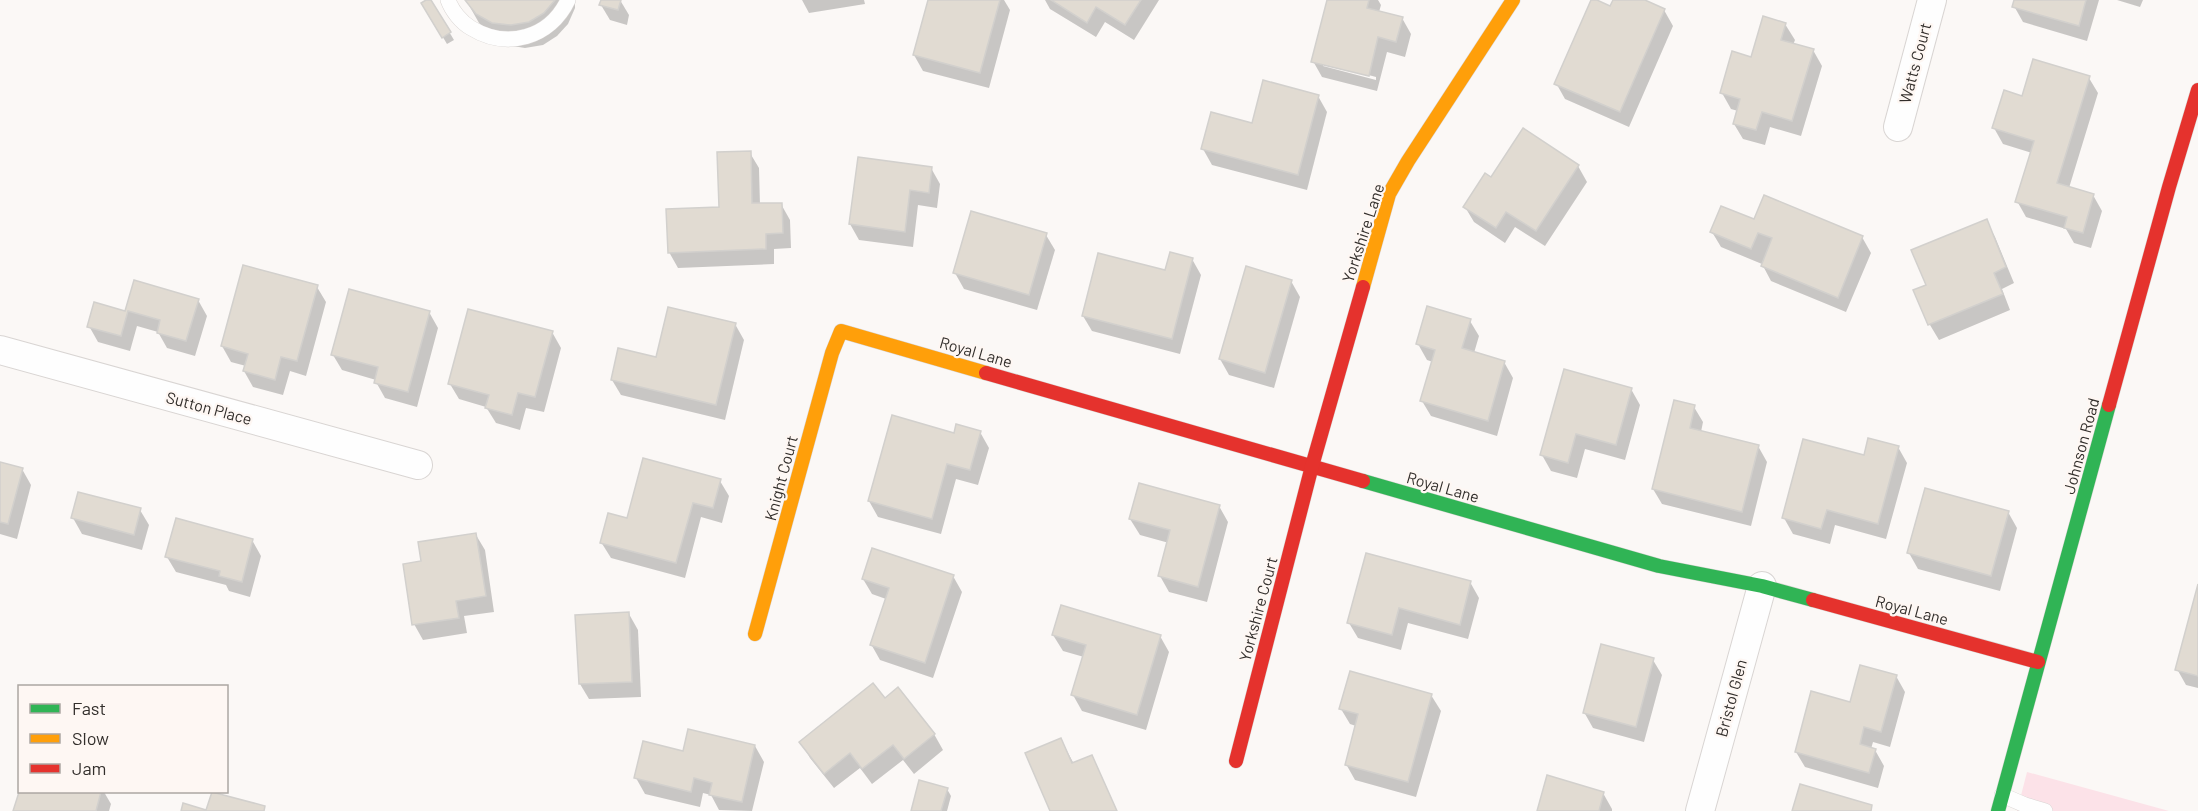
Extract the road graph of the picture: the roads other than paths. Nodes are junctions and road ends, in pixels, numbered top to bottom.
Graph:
1 (448, 0) edge
2 (568, 0) edge
3 (1513, 0) edge
4 (1932, 0) edge
5 (2198, 90) edge
6 (1898, 127) dead end
7 (841, 331) joint
8 (0, 350) edge
9 (418, 465) dead end
10 (1312, 466) junction
11 (1762, 586) junction
12 (755, 634) dead end
13 (2038, 662) junction
14 (1236, 761) dead end
15 (2002, 795) junction
16 (1700, 811) edge
17 (1998, 811) edge
18 (2045, 811) edge

1 - 2 lane
3 - 10 street, Yorkshire Lane
4 - 6 street, Watts Court
5 - 13 street, Johnson Road
7 - 10 street, Royal Lane
7 - 12 street, Knight Court
8 - 9 street, Sutton Place
10 - 11 street, Royal Lane
10 - 14 street, Yorkshire Court
11 - 13 street, Royal Lane
11 - 16 street, Bristol Glen
13 - 15 street, Johnson Road
15 - 17 street, Johnson Road
15 - 18 lane

